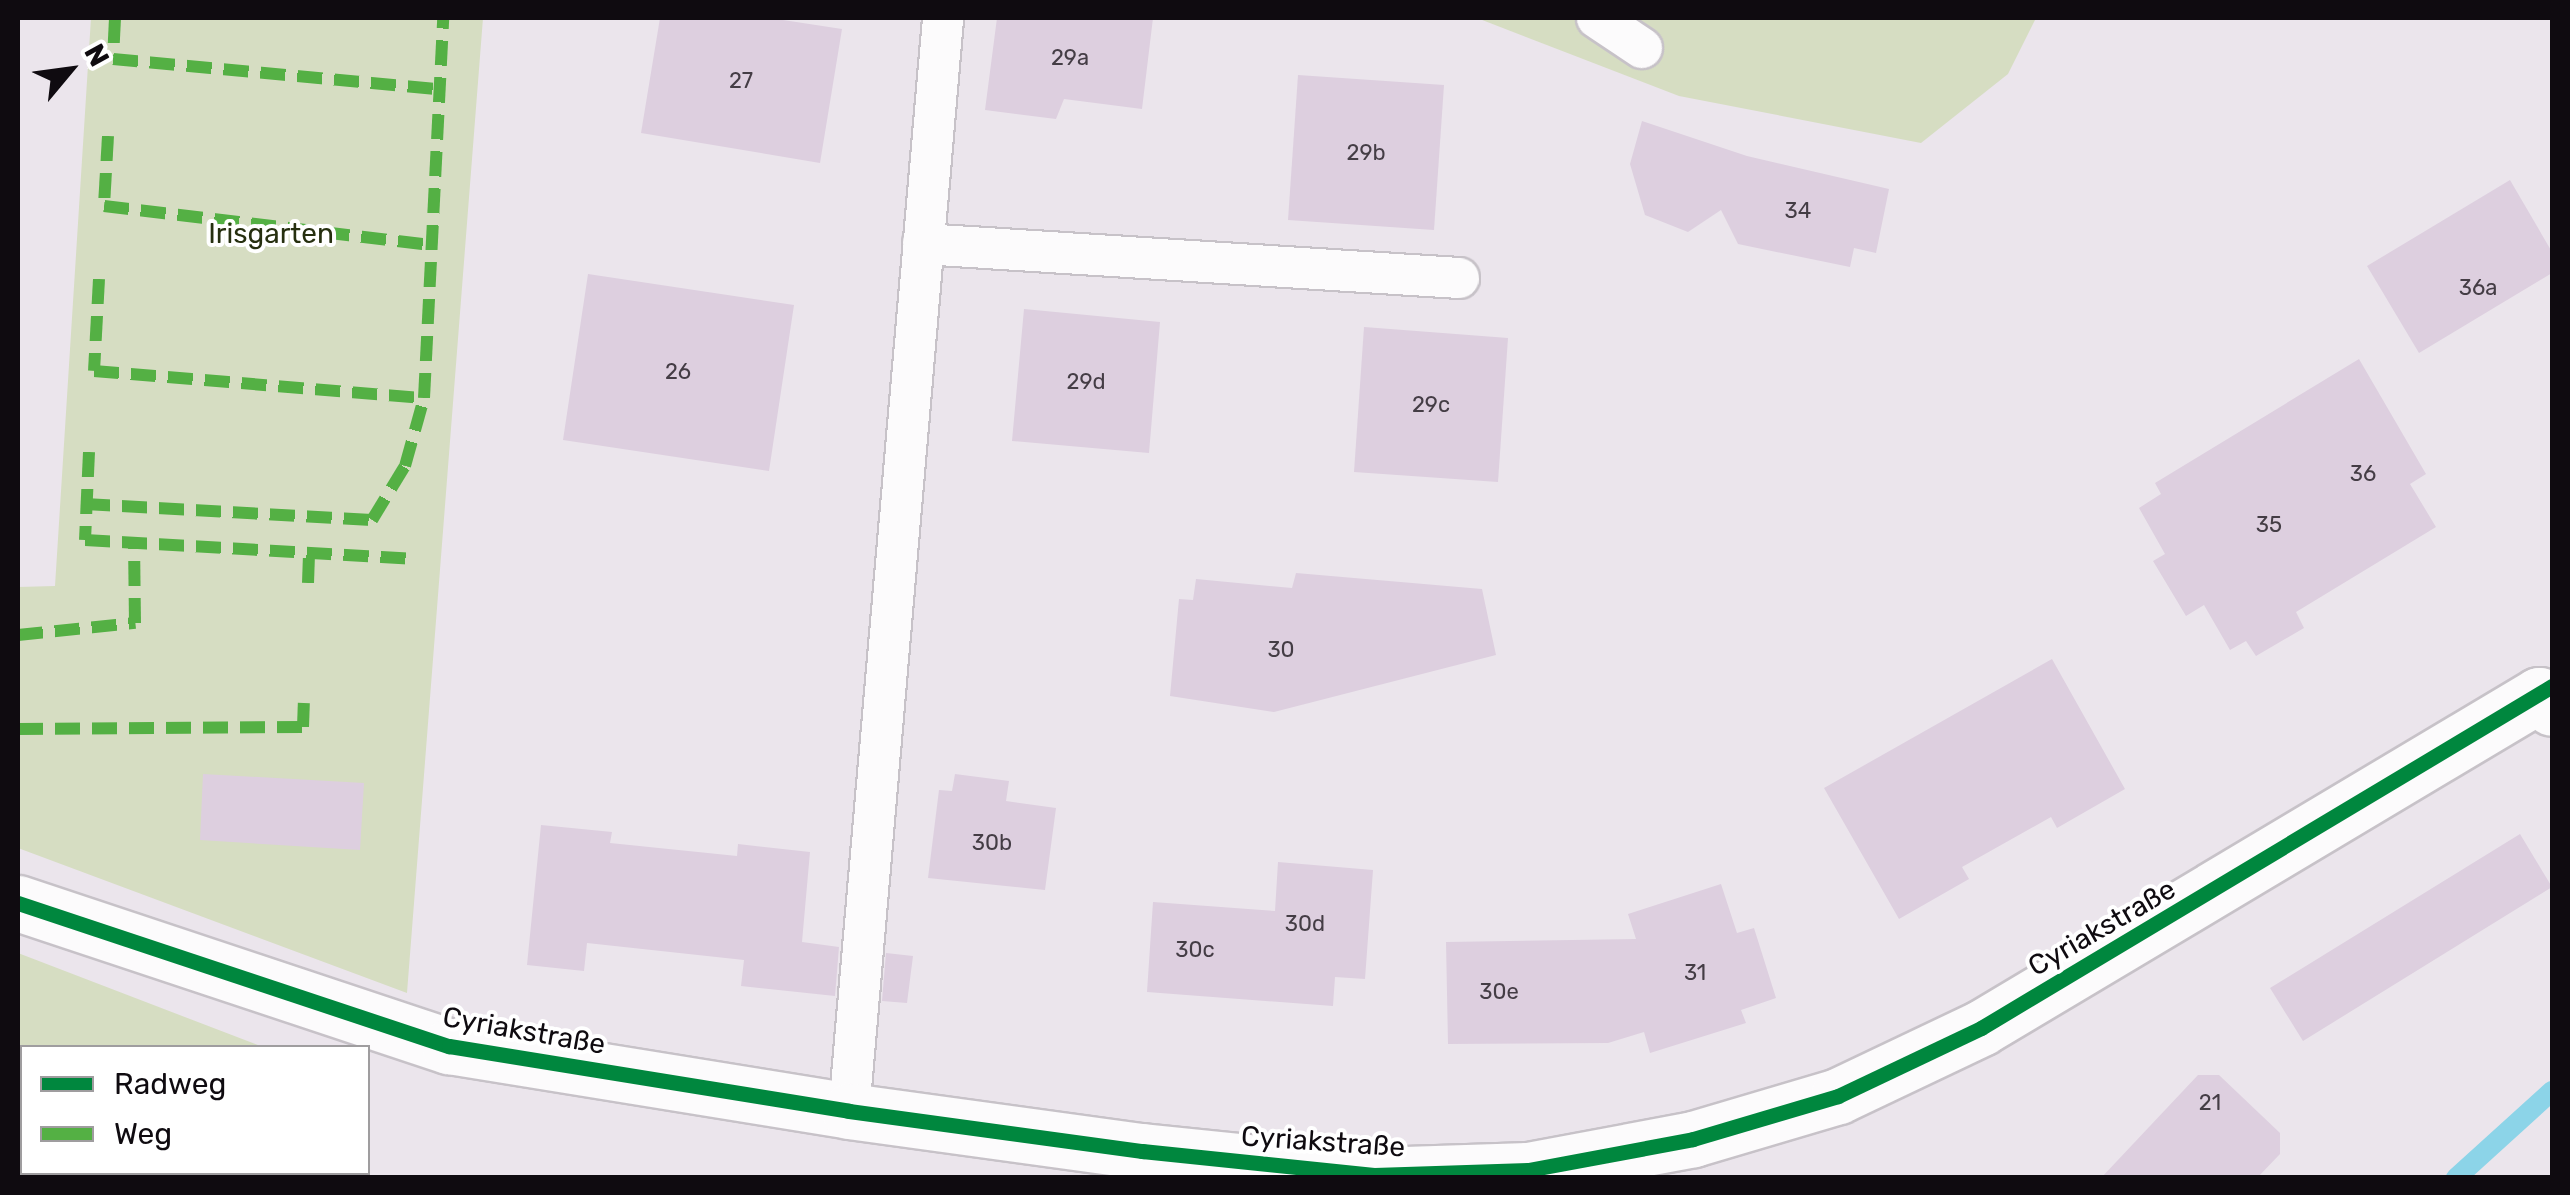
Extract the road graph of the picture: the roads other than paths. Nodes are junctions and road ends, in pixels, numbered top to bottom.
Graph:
1 (943, 18) edge
2 (1597, 18) edge
3 (1642, 48) dead end
4 (923, 244) junction
5 (1459, 278) dead end
6 (2546, 702) edge
7 (18, 904) edge
8 (849, 1111) junction

1 - 4 lane
2 - 3 lane
4 - 5 lane
4 - 8 lane
6 - 8 street, Cyriakstraße
7 - 8 street, Cyriakstraße

